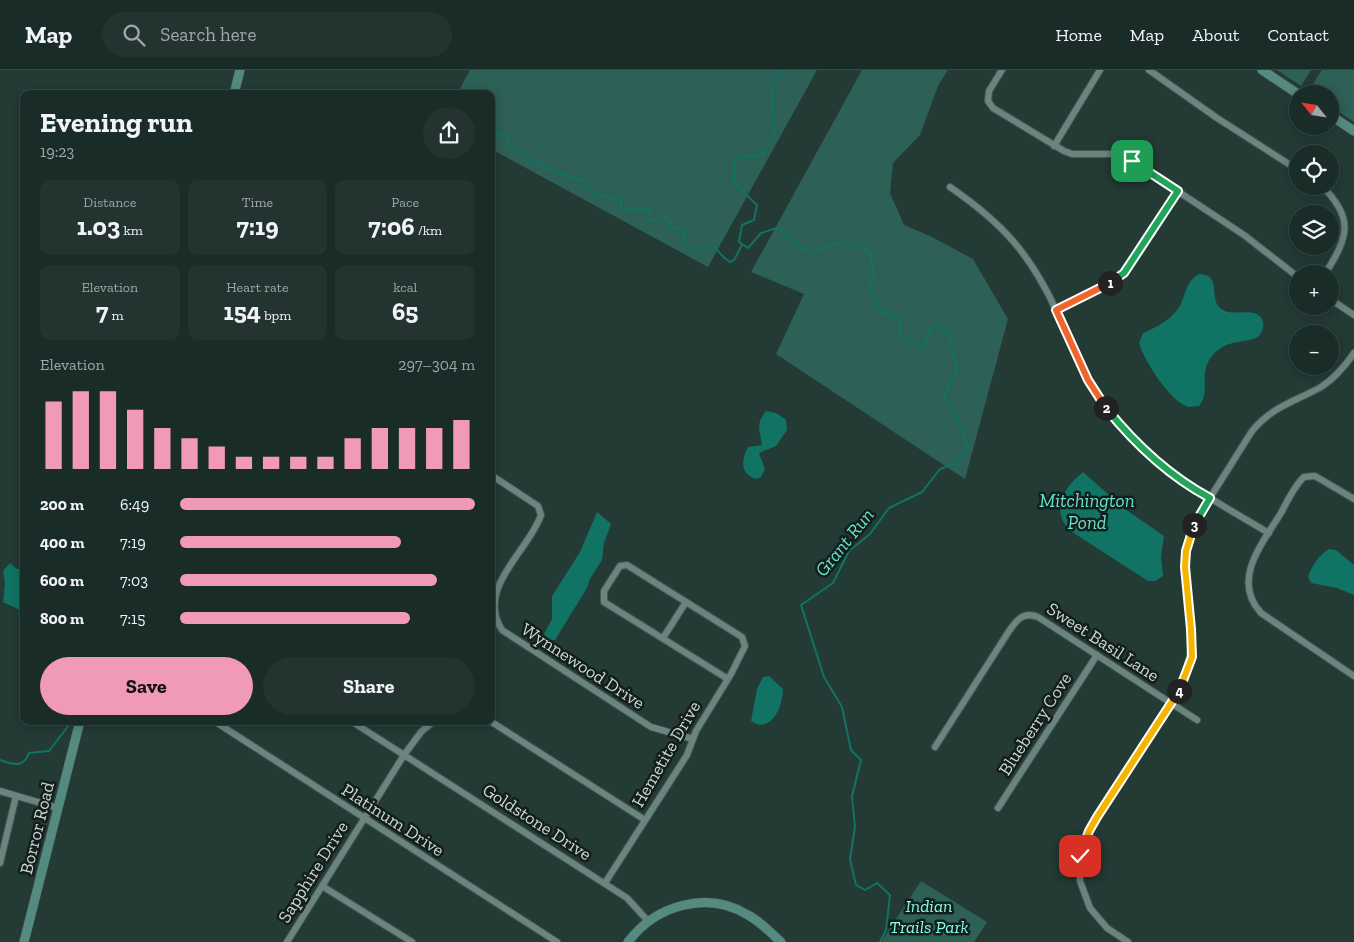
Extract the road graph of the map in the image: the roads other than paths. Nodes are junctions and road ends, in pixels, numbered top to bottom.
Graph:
1 (240, 70) edge
2 (1002, 70) edge
3 (1100, 70) edge
4 (1149, 70) edge
5 (1262, 70) edge
6 (1289, 88) edge
7 (235, 90) edge
8 (1339, 121) edge
9 (1354, 131) edge
10 (1054, 146) junction
11 (1289, 164) edge
12 (950, 187) dead end
13 (1178, 191) junction
14 (1334, 195) edge
15 (1331, 265) edge
16 (1289, 270) edge
17 (1339, 305) edge
18 (1056, 310) junction
19 (1354, 315) edge
20 (1354, 353) edge
21 (495, 478) edge
22 (1210, 498) junction
23 (1354, 500) edge
24 (1269, 533) junction
25 (495, 594) edge
26 (686, 602) junction
27 (495, 618) edge
28 (663, 638) junction
29 (1097, 655) junction
30 (1354, 676) edge
31 (728, 679) junction
32 (1171, 704) junction
33 (1197, 720) dead end
34 (495, 724) edge
35 (79, 725) edge
36 (220, 725) edge
37 (357, 725) edge
38 (429, 725) edge
39 (693, 739) junction
40 (936, 747) dead end
41 (404, 756) junction
42 (0, 791) edge
43 (16, 796) junction
44 (58, 808) junction
45 (998, 808) dead end
46 (363, 819) junction
47 (645, 820) junction
48 (0, 863) edge
49 (605, 883) junction
50 (322, 886) junction
51 (648, 921) junction
52 (24, 942) edge
53 (286, 942) edge
54 (412, 942) edge
55 (557, 942) edge
56 (628, 942) edge
57 (781, 942) edge
58 (1128, 942) edge

1 - 7 street
2 - 10 street
3 - 10 street
4 - 11 street
5 - 6 street
8 - 9 street
10 - 13 street
12 - 18 street
13 - 16 street
13 - 18 street
14 - 15 street
17 - 19 street
18 - 22 street
20 - 22 street
21 - 25 street, Wynnewood Drive
22 - 24 street
22 - 32 street
23 - 24 street
24 - 30 street
26 - 28 street
26 - 28 street
26 - 31 street, Hemetite Drive
27 - 39 street, Wynnewood Drive
28 - 31 street
29 - 32 street, Sweet Basil Lane
29 - 40 street, Sweet Basil Lane
29 - 45 street, Blueberry Cove
31 - 39 street, Hemetite Drive
32 - 33 street, Sweet Basil Lane
32 - 58 street
34 - 47 street
35 - 44 street, Borror Road
36 - 46 street, Platinum Drive
37 - 41 street, Goldstone Drive
38 - 41 street, Sapphire Drive
39 - 47 street, Hemetite Drive
41 - 46 street, Sapphire Drive
41 - 49 street, Goldstone Drive
42 - 43 street
43 - 44 street
43 - 48 street
44 - 52 street, Borror Road
46 - 50 street, Sapphire Drive
46 - 55 street, Platinum Drive
47 - 49 street, Hemetite Drive
49 - 51 street, Goldstone Drive
50 - 53 street, Sapphire Drive
50 - 54 street
51 - 56 street
51 - 57 street

